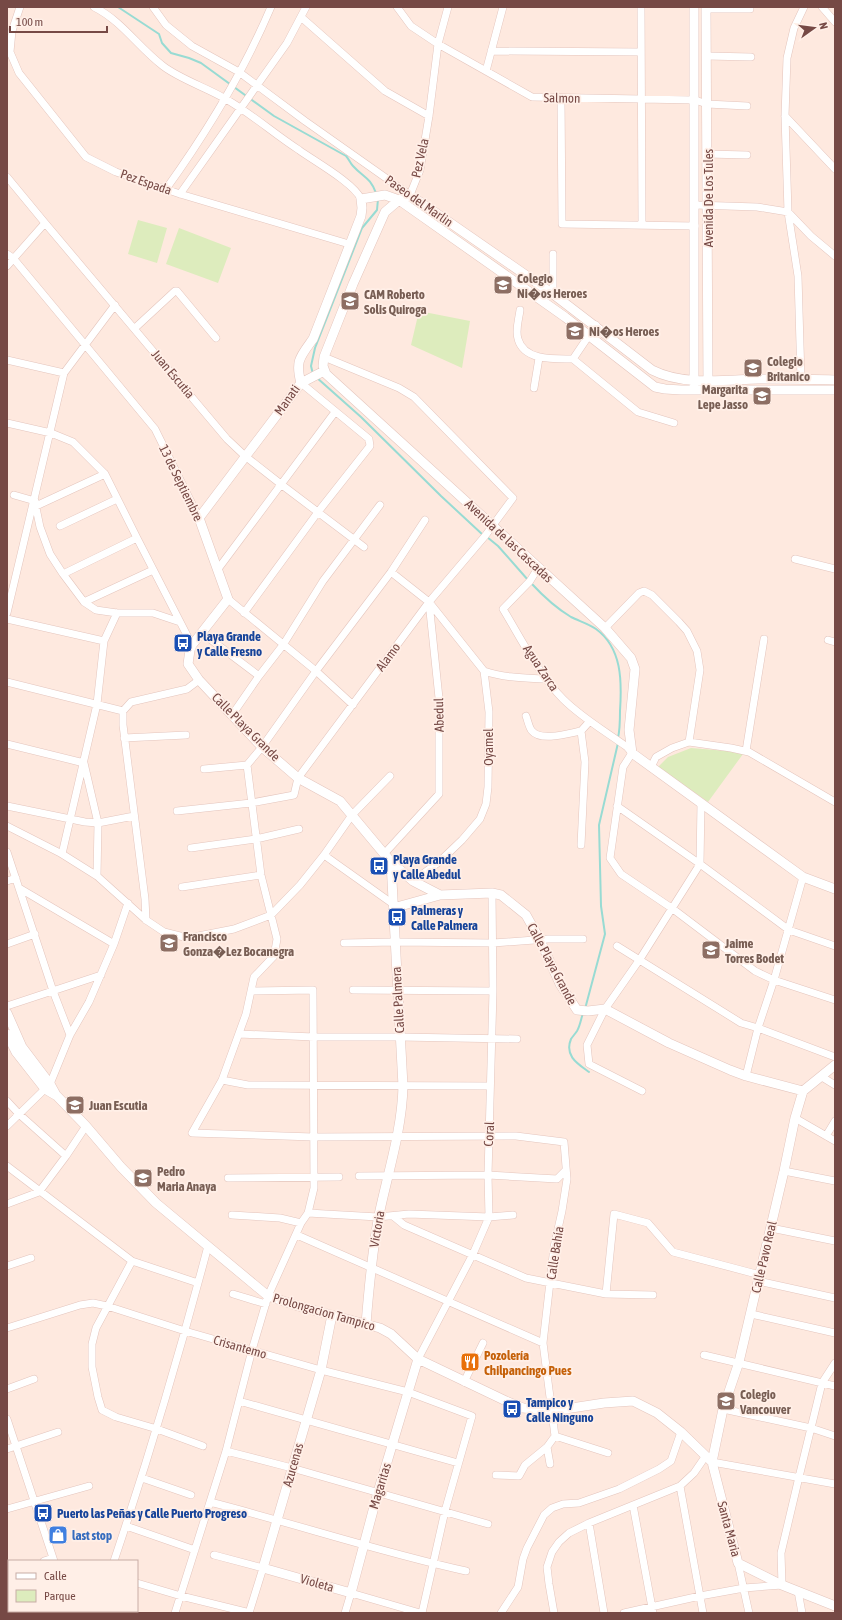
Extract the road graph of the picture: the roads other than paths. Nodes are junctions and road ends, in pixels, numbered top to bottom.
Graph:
1 (20, 7) edge
2 (94, 7) edge
3 (153, 7) edge
4 (271, 7) edge
5 (306, 7) edge
6 (397, 7) edge
7 (448, 7) edge
8 (503, 7) edge
9 (641, 7) edge
10 (694, 7) edge
11 (804, 7) edge
12 (822, 7) edge
13 (706, 8) edge
14 (750, 9) dead end
15 (301, 17) junction
16 (835, 22) edge
17 (438, 44) junction
18 (491, 51) junction
19 (641, 52) junction
20 (707, 56) junction
21 (751, 57) dead end
22 (486, 71) junction
23 (239, 72) junction
24 (257, 86) junction
25 (224, 98) junction
26 (561, 98) junction
27 (642, 99) junction
28 (695, 100) junction
29 (707, 104) junction
30 (748, 106) dead end
31 (241, 108) junction
32 (429, 116) junction
33 (785, 116) junction
34 (708, 154) junction
35 (747, 156) dead end
36 (835, 170) edge
37 (7, 177) edge
38 (166, 188) junction
39 (180, 194) junction
40 (410, 195) junction
41 (360, 199) junction
42 (399, 200) junction
43 (695, 205) junction
44 (708, 206) junction
45 (788, 212) junction
46 (45, 223) junction
47 (642, 225) junction
48 (695, 226) junction
49 (349, 244) junction
50 (553, 254) dead end
51 (496, 255) junction
52 (10, 256) edge
53 (835, 256) edge
54 (490, 264) junction
55 (7, 266) edge
56 (554, 294) junction
57 (115, 305) junction
58 (520, 310) dead end
59 (596, 325) junction
60 (135, 328) junction
61 (589, 334) junction
62 (216, 338) dead end
63 (85, 346) junction
64 (324, 357) junction
65 (539, 358) junction
66 (573, 359) junction
67 (7, 360) edge
68 (324, 370) junction
69 (64, 373) junction
70 (694, 379) junction
71 (801, 379) junction
72 (708, 380) junction
73 (835, 380) edge
74 (301, 383) junction
75 (534, 388) dead end
76 (694, 389) junction
77 (708, 390) junction
78 (835, 390) edge
79 (335, 412) junction
80 (7, 423) edge
81 (674, 423) dead end
82 (51, 433) junction
83 (245, 456) junction
84 (105, 474) junction
85 (282, 485) junction
86 (14, 495) dead end
87 (117, 499) junction
88 (35, 504) junction
89 (380, 505) dead end
90 (318, 512) junction
91 (199, 518) junction
92 (425, 520) dead end
93 (493, 525) junction
94 (60, 526) dead end
95 (137, 538) junction
96 (353, 539) junction
97 (364, 547) dead end
98 (795, 559) dead end
99 (538, 568) junction
100 (218, 569) junction
101 (835, 569) edge
102 (153, 570) junction
103 (391, 572) junction
104 (63, 574) junction
105 (228, 599) junction
106 (84, 602) junction
107 (429, 602) junction
108 (7, 613) edge
109 (117, 613) junction
110 (244, 613) junction
111 (7, 619) edge
112 (180, 622) junction
113 (604, 628) junction
114 (202, 633) junction
115 (764, 640) dead end
116 (104, 641) junction
117 (192, 645) junction
118 (283, 645) junction
119 (316, 671) junction
120 (484, 671) junction
121 (259, 676) junction
122 (546, 679) junction
123 (199, 680) junction
124 (7, 682) edge
125 (97, 704) junction
126 (353, 705) junction
127 (123, 711) junction
128 (232, 715) junction
129 (526, 716) dead end
130 (589, 722) junction
131 (581, 731) junction
132 (186, 735) dead end
133 (124, 738) junction
134 (689, 742) junction
135 (7, 744) edge
136 (262, 747) junction
137 (629, 750) junction
138 (746, 751) junction
139 (84, 763) junction
140 (247, 765) junction
141 (651, 768) junction
142 (204, 769) dead end
143 (390, 776) dead end
144 (298, 778) junction
145 (835, 802) edge
146 (251, 803) junction
147 (701, 803) junction
148 (7, 806) edge
149 (617, 806) junction
150 (177, 811) dead end
151 (352, 815) junction
152 (134, 816) junction
153 (71, 820) junction
154 (98, 823) junction
155 (7, 826) edge
156 (299, 829) dead end
157 (256, 839) junction
158 (581, 845) dead end
159 (191, 848) dead end
160 (7, 852) edge
161 (62, 854) junction
162 (384, 854) junction
163 (324, 855) junction
164 (391, 862) junction
165 (700, 864) junction
166 (97, 876) junction
167 (261, 876) junction
168 (803, 877) junction
169 (16, 878) junction
170 (7, 881) edge
171 (413, 881) junction
172 (182, 887) dead end
173 (19, 888) junction
174 (835, 889) edge
175 (492, 893) junction
176 (440, 895) junction
177 (128, 903) junction
178 (393, 906) junction
179 (673, 909) junction
180 (271, 915) junction
181 (146, 920) junction
182 (789, 930) junction
183 (35, 934) junction
184 (583, 939) dead end
185 (540, 940) junction
186 (395, 942) junction
187 (344, 943) dead end
188 (493, 943) junction
189 (7, 944) edge
190 (114, 944) junction
191 (618, 946) dead end
192 (835, 946) edge
193 (640, 959) junction
194 (101, 975) junction
195 (774, 980) junction
196 (397, 989) junction
197 (353, 990) dead end
198 (53, 991) junction
199 (252, 991) junction
200 (493, 991) junction
201 (835, 1000) edge
202 (7, 1006) edge
203 (604, 1009) junction
204 (7, 1013) edge
205 (758, 1028) junction
206 (7, 1034) edge
207 (239, 1034) junction
208 (70, 1035) junction
209 (400, 1037) junction
210 (314, 1038) junction
211 (490, 1039) junction
212 (517, 1039) dead end
213 (835, 1057) edge
214 (835, 1065) edge
215 (746, 1076) junction
216 (822, 1077) junction
217 (222, 1080) junction
218 (313, 1085) junction
219 (835, 1085) edge
220 (47, 1086) junction
221 (403, 1086) junction
222 (490, 1086) junction
223 (642, 1091) dead end
224 (803, 1091) junction
225 (7, 1101) edge
226 (19, 1114) junction
227 (795, 1118) junction
228 (835, 1121) edge
229 (7, 1126) edge
230 (86, 1126) junction
231 (488, 1136) junction
232 (826, 1136) junction
233 (313, 1137) junction
234 (398, 1137) junction
235 (835, 1141) edge
236 (66, 1156) junction
237 (7, 1166) edge
238 (566, 1170) junction
239 (784, 1171) junction
240 (488, 1175) junction
241 (359, 1176) dead end
242 (314, 1177) junction
243 (339, 1177) dead end
244 (387, 1177) junction
245 (228, 1178) dead end
246 (835, 1181) edge
247 (39, 1192) junction
248 (7, 1204) edge
249 (308, 1213) junction
250 (232, 1215) dead end
251 (513, 1215) dead end
252 (393, 1216) junction
253 (378, 1217) junction
254 (489, 1217) junction
255 (301, 1223) junction
256 (771, 1228) junction
257 (296, 1235) junction
258 (835, 1241) edge
259 (208, 1246) junction
260 (473, 1254) junction
261 (31, 1258) dead end
262 (132, 1261) junction
263 (7, 1266) edge
264 (371, 1268) junction
265 (759, 1278) junction
266 (198, 1283) junction
267 (550, 1283) junction
268 (233, 1294) dead end
269 (606, 1294) junction
270 (653, 1295) dead end
271 (835, 1298) edge
272 (267, 1300) junction
273 (447, 1302) junction
274 (107, 1306) junction
275 (751, 1314) junction
276 (332, 1315) junction
277 (366, 1324) junction
278 (7, 1328) edge
279 (186, 1331) junction
280 (835, 1333) edge
281 (484, 1343) dead end
282 (543, 1343) junction
283 (252, 1350) junction
284 (704, 1355) dead end
285 (418, 1359) junction
286 (739, 1362) junction
287 (835, 1363) edge
288 (321, 1370) junction
289 (34, 1379) dead end
290 (464, 1382) junction
291 (822, 1383) junction
292 (835, 1386) edge
293 (7, 1389) edge
294 (408, 1392) junction
295 (239, 1401) junction
296 (723, 1409) junction
297 (552, 1411) junction
298 (7, 1419) edge
299 (306, 1420) junction
300 (811, 1428) junction
301 (157, 1429) junction
302 (58, 1432) dead end
303 (681, 1432) junction
304 (555, 1436) junction
305 (835, 1436) edge
306 (393, 1444) junction
307 (16, 1446) junction
308 (203, 1446) dead end
309 (547, 1447) junction
310 (7, 1449) edge
311 (226, 1452) junction
312 (608, 1453) dead end
313 (708, 1459) junction
314 (458, 1463) junction
315 (550, 1464) dead end
316 (292, 1468) junction
317 (496, 1475) dead end
318 (799, 1477) junction
319 (142, 1478) junction
320 (835, 1484) edge
321 (89, 1486) dead end
322 (680, 1486) junction
323 (378, 1492) junction
324 (191, 1495) dead end
325 (34, 1501) junction
326 (210, 1502) junction
327 (633, 1505) junction
328 (7, 1509) edge
329 (445, 1511) junction
330 (277, 1519) junction
331 (589, 1523) junction
332 (488, 1524) dead end
333 (126, 1526) junction
334 (364, 1544) junction
335 (195, 1550) junction
336 (214, 1555) dead end
337 (54, 1560) edge
338 (114, 1560) edge
339 (738, 1563) junction
340 (433, 1564) junction
341 (263, 1568) junction
342 (466, 1571) dead end
343 (138, 1583) edge
344 (782, 1585) junction
345 (744, 1588) junction
346 (798, 1591) junction
347 (351, 1593) junction
348 (181, 1596) junction
349 (700, 1596) junction
350 (835, 1606) edge
351 (652, 1610) edge
352 (175, 1613) edge
353 (250, 1613) edge
354 (345, 1613) edge
355 (421, 1613) edge
356 (501, 1613) edge
357 (554, 1613) edge
358 (604, 1613) edge
359 (624, 1613) edge
360 (703, 1613) edge
361 (749, 1613) edge
362 (802, 1613) edge

1 - 38 street, Pez Espada
2 - 25 street
3 - 23 street, Paseo del Marlin
4 - 23 street
5 - 15 street
6 - 17 street, Salmon
7 - 17 street, Pez Vela
8 - 18 street
9 - 19 street
10 - 28 street, Avenida De Los Tules
11 - 33 street
12 - 16 street
13 - 14 street
13 - 20 street, Avenida De Los Tules
15 - 24 street
15 - 32 street
17 - 22 street, Salmon
17 - 32 street, Pez Vela
18 - 19 street
18 - 22 street
19 - 27 street
20 - 21 street
20 - 29 street, Avenida De Los Tules
22 - 26 street, Salmon
23 - 24 street, Paseo del Marlin
23 - 25 street
24 - 31 street
24 - 40 street, Paseo del Marlin
25 - 31 street
25 - 38 street
26 - 27 street, Salmon
26 - 47 street
27 - 28 street, Salmon
27 - 47 street
28 - 29 street, Salmon
28 - 43 street, Avenida De Los Tules
29 - 30 street, Salmon
29 - 34 street, Avenida De Los Tules
31 - 39 street
31 - 41 street
32 - 40 street, Pez Vela
33 - 36 street
33 - 45 street
34 - 35 street
34 - 44 street, Avenida De Los Tules
37 - 46 street, Juan Escutia
38 - 39 street, Pez Espada
39 - 49 street, Pez Espada
40 - 42 street, Pez Vela
40 - 51 street, Paseo del Marlin
41 - 42 street, Paseo del Marlin
41 - 49 street
42 - 54 street, Paseo del Marlin
42 - 64 street, Pez Vela
43 - 44 street
43 - 48 street, Avenida De Los Tules
44 - 45 street
44 - 72 street, Avenida De Los Tules
45 - 53 street
45 - 71 street
46 - 52 street
46 - 57 street, Juan Escutia
47 - 48 street
48 - 70 street, Avenida De Los Tules
49 - 74 street, Manati
50 - 56 street
51 - 54 street
51 - 56 street, Paseo del Marlin
52 - 55 street
52 - 63 street, 13 de Septiembre
54 - 61 street, Paseo del Marlin
56 - 59 street, Paseo del Marlin
57 - 60 street, Juan Escutia
57 - 63 street
58 - 65 street
59 - 61 street
59 - 70 street, Paseo del Marlin
60 - 62 street
60 - 83 street, Juan Escutia
61 - 66 street
61 - 76 street, Paseo del Marlin
63 - 69 street
63 - 91 street, 13 de Septiembre
64 - 68 street
64 - 93 street, Alamo
65 - 66 street
65 - 75 street
66 - 81 street
67 - 69 street
68 - 74 street
68 - 93 street, Avenida de las Cascadas
69 - 82 street
70 - 72 street, Paseo del Marlin
70 - 76 street, Avenida De Los Tules
71 - 72 street, Paseo del Marlin
71 - 73 street, Paseo del Marlin
72 - 77 street, Avenida De Los Tules
74 - 79 street
74 - 83 street, Manati
76 - 77 street, Paseo del Marlin
77 - 78 street, Paseo del Marlin
79 - 85 street
79 - 90 street
80 - 82 street
82 - 84 street
82 - 88 street
83 - 85 street, Juan Escutia
83 - 91 street, Manati
84 - 87 street
84 - 88 street
85 - 90 street, Juan Escutia
85 - 100 street
86 - 88 street
87 - 94 street
87 - 95 street
88 - 104 street
88 - 108 street
89 - 96 street
90 - 96 street, Juan Escutia
90 - 110 street
91 - 100 street, 13 de Septiembre
92 - 103 street
93 - 99 street, Avenida de las Cascadas
93 - 107 street, Alamo
95 - 102 street
95 - 104 street
96 - 97 street, Juan Escutia
96 - 118 street
98 - 101 street
99 - 113 street, Avenida de las Cascadas
99 - 122 street, Agua Zarca
100 - 105 street, 13 de Septiembre
102 - 106 street
102 - 112 street
103 - 107 street
103 - 119 street
104 - 106 street
105 - 110 street
105 - 114 street, Calle Playa Grande
106 - 109 street
107 - 120 street
107 - 126 street, Alamo
107 - 162 street, Abedul
109 - 112 street
109 - 116 street
110 - 118 street
111 - 116 street
112 - 117 street
113 - 134 street
113 - 137 street, Avenida de las Cascadas
114 - 117 street, Calle Playa Grande
114 - 121 street
115 - 138 street
116 - 125 street
117 - 123 street, Calle Playa Grande
118 - 119 street
118 - 121 street
119 - 126 street
119 - 136 street
120 - 122 street
120 - 171 street, Oyamel
121 - 128 street
122 - 130 street, Agua Zarca
123 - 127 street
123 - 128 street, Calle Playa Grande
124 - 125 street
125 - 127 street
125 - 139 street
126 - 144 street, Alamo
127 - 133 street
128 - 136 street, Calle Playa Grande
129 - 131 street
130 - 131 street
130 - 137 street, Agua Zarca
131 - 158 street
132 - 133 street
133 - 152 street
134 - 138 street
134 - 141 street
135 - 139 street
136 - 140 street
136 - 144 street, Calle Playa Grande
137 - 141 street
137 - 149 street
138 - 145 street
139 - 153 street
139 - 154 street
140 - 142 street
140 - 146 street
141 - 147 street
143 - 151 street
144 - 146 street, Alamo
144 - 151 street, Calle Playa Grande
146 - 150 street
146 - 157 street
147 - 165 street
147 - 168 street
148 - 153 street
149 - 165 street
149 - 179 street
151 - 162 street, Calle Playa Grande
151 - 163 street
152 - 154 street
152 - 181 street
153 - 154 street
153 - 161 street
154 - 166 street
155 - 161 street
156 - 157 street
157 - 159 street
157 - 167 street
160 - 169 street
161 - 166 street
162 - 164 street, Calle Playa Grande
163 - 178 street
163 - 180 street
164 - 171 street, Calle Playa Grande
164 - 178 street, Calle Palmera
165 - 179 street
165 - 182 street
166 - 177 street
167 - 172 street
167 - 180 street
168 - 174 street
168 - 182 street
169 - 170 street
169 - 173 street
171 - 176 street, Calle Playa Grande
173 - 183 street
173 - 190 street
175 - 176 street, Calle Playa Grande
175 - 185 street, Calle Playa Grande
175 - 188 street, Coral
176 - 178 street, Calle Playa Grande
177 - 181 street
177 - 190 street
178 - 186 street, Calle Palmera
179 - 193 street
179 - 195 street
180 - 181 street
180 - 199 street
182 - 192 street
182 - 195 street
183 - 189 street
183 - 198 street
184 - 185 street
185 - 188 street
185 - 203 street, Calle Playa Grande
186 - 187 street
186 - 188 street
186 - 196 street, Calle Palmera
188 - 200 street, Coral
190 - 194 street
191 - 193 street
193 - 203 street
193 - 205 street
194 - 198 street
194 - 208 street
195 - 201 street
195 - 205 street
196 - 197 street
196 - 200 street
196 - 209 street, Calle Palmera
198 - 202 street
198 - 208 street
199 - 207 street
199 - 210 street
200 - 211 street, Coral
203 - 215 street
203 - 223 street
204 - 220 street
205 - 213 street
205 - 215 street
206 - 220 street
207 - 210 street
207 - 217 street
208 - 220 street
209 - 210 street
209 - 211 street
209 - 221 street, Calle Palmera
210 - 218 street
211 - 212 street
211 - 222 street, Coral
214 - 216 street
215 - 224 street
216 - 219 street
216 - 224 street
217 - 218 street
217 - 233 street
218 - 221 street
218 - 233 street
220 - 226 street
220 - 230 street, Prolongacion Tampico
221 - 222 street
221 - 234 street, Calle Palmera
222 - 231 street, Coral
224 - 227 street, Calle Pavo Real
225 - 226 street
226 - 229 street
226 - 236 street
227 - 232 street
227 - 239 street, Calle Pavo Real
228 - 232 street
230 - 236 street
230 - 259 street, Prolongacion Tampico
231 - 234 street
231 - 238 street, Calle Bahía
231 - 240 street, Coral
232 - 235 street
233 - 234 street
233 - 242 street
234 - 244 street, Victoria
236 - 247 street
237 - 247 street
238 - 240 street
238 - 267 street, Calle Bahía
239 - 246 street
239 - 256 street, Calle Pavo Real
240 - 244 street
240 - 254 street, Coral
241 - 244 street
242 - 243 street
242 - 245 street
242 - 249 street
244 - 253 street, Victoria
247 - 248 street
247 - 262 street
249 - 253 street
249 - 255 street
250 - 255 street
251 - 254 street
252 - 253 street
252 - 254 street
252 - 260 street
253 - 264 street, Victoria
254 - 260 street, Coral
255 - 257 street
256 - 258 street
256 - 265 street, Calle Pavo Real
257 - 264 street
257 - 272 street
259 - 266 street
259 - 272 street, Prolongacion Tampico
260 - 267 street
260 - 273 street, Coral
261 - 263 street
262 - 266 street
262 - 274 street
264 - 273 street
264 - 277 street, Victoria
265 - 269 street
265 - 271 street
265 - 275 street, Calle Pavo Real
266 - 279 street
267 - 269 street
267 - 282 street, Calle Bahía
268 - 272 street
269 - 270 street
272 - 276 street, Prolongacion Tampico
272 - 283 street
273 - 282 street
273 - 285 street, Coral
274 - 278 street, Crisantemo
274 - 279 street, Crisantemo
274 - 301 street
275 - 280 street
275 - 286 street, Calle Pavo Real
276 - 277 street, Prolongacion Tampico
276 - 288 street, Azucenas
277 - 285 street, Prolongacion Tampico
279 - 283 street, Crisantemo
279 - 301 street
281 - 290 street
282 - 297 street, Calle Bahía
283 - 288 street, Crisantemo
283 - 295 street
284 - 286 street
285 - 290 street, Prolongacion Tampico
285 - 294 street, Magaritas
286 - 291 street
286 - 296 street, Calle Pavo Real
287 - 291 street
288 - 294 street, Crisantemo
288 - 299 street, Azucenas
289 - 293 street
290 - 297 street, Prolongacion Tampico
291 - 292 street
291 - 300 street
294 - 306 street, Magaritas
294 - 314 street, Crisantemo
295 - 299 street
295 - 311 street
296 - 300 street
296 - 313 street, Calle Pavo Real
297 - 303 street, Prolongacion Tampico
297 - 304 street, Calle Bahía
298 - 307 street
299 - 306 street
299 - 316 street, Azucenas
300 - 305 street
300 - 318 street
301 - 308 street
301 - 319 street
302 - 307 street
303 - 313 street, Prolongacion Tampico
303 - 356 street
304 - 309 street
304 - 312 street
306 - 314 street
306 - 323 street, Magaritas
307 - 310 street
307 - 325 street
309 - 315 street
309 - 317 street
311 - 316 street
311 - 326 street
313 - 318 street
313 - 322 street
313 - 339 street, Santa Maria
314 - 329 street
316 - 323 street
316 - 330 street, Azucenas
318 - 320 street
318 - 344 street
319 - 324 street
319 - 333 street
321 - 325 street
322 - 327 street
322 - 349 street
323 - 329 street
323 - 334 street, Magaritas
325 - 328 street
325 - 337 street
326 - 330 street
326 - 335 street
327 - 331 street
327 - 351 street
329 - 332 street
329 - 340 street
330 - 334 street
330 - 341 street, Azucenas
331 - 357 street
331 - 358 street
333 - 335 street
333 - 338 street
334 - 340 street
334 - 347 street, Magaritas
335 - 348 street
336 - 341 street, Violeta
339 - 344 street, Santa Maria
339 - 345 street
340 - 342 street
340 - 355 street
341 - 347 street, Violeta
341 - 353 street, Azucenas
343 - 348 street
344 - 345 street
344 - 346 street, Santa Maria
345 - 349 street
345 - 361 street
346 - 350 street, Santa Maria
346 - 362 street
347 - 354 street, Magaritas
347 - 355 street, Violeta
348 - 352 street
348 - 353 street
349 - 351 street
349 - 360 street
351 - 359 street

